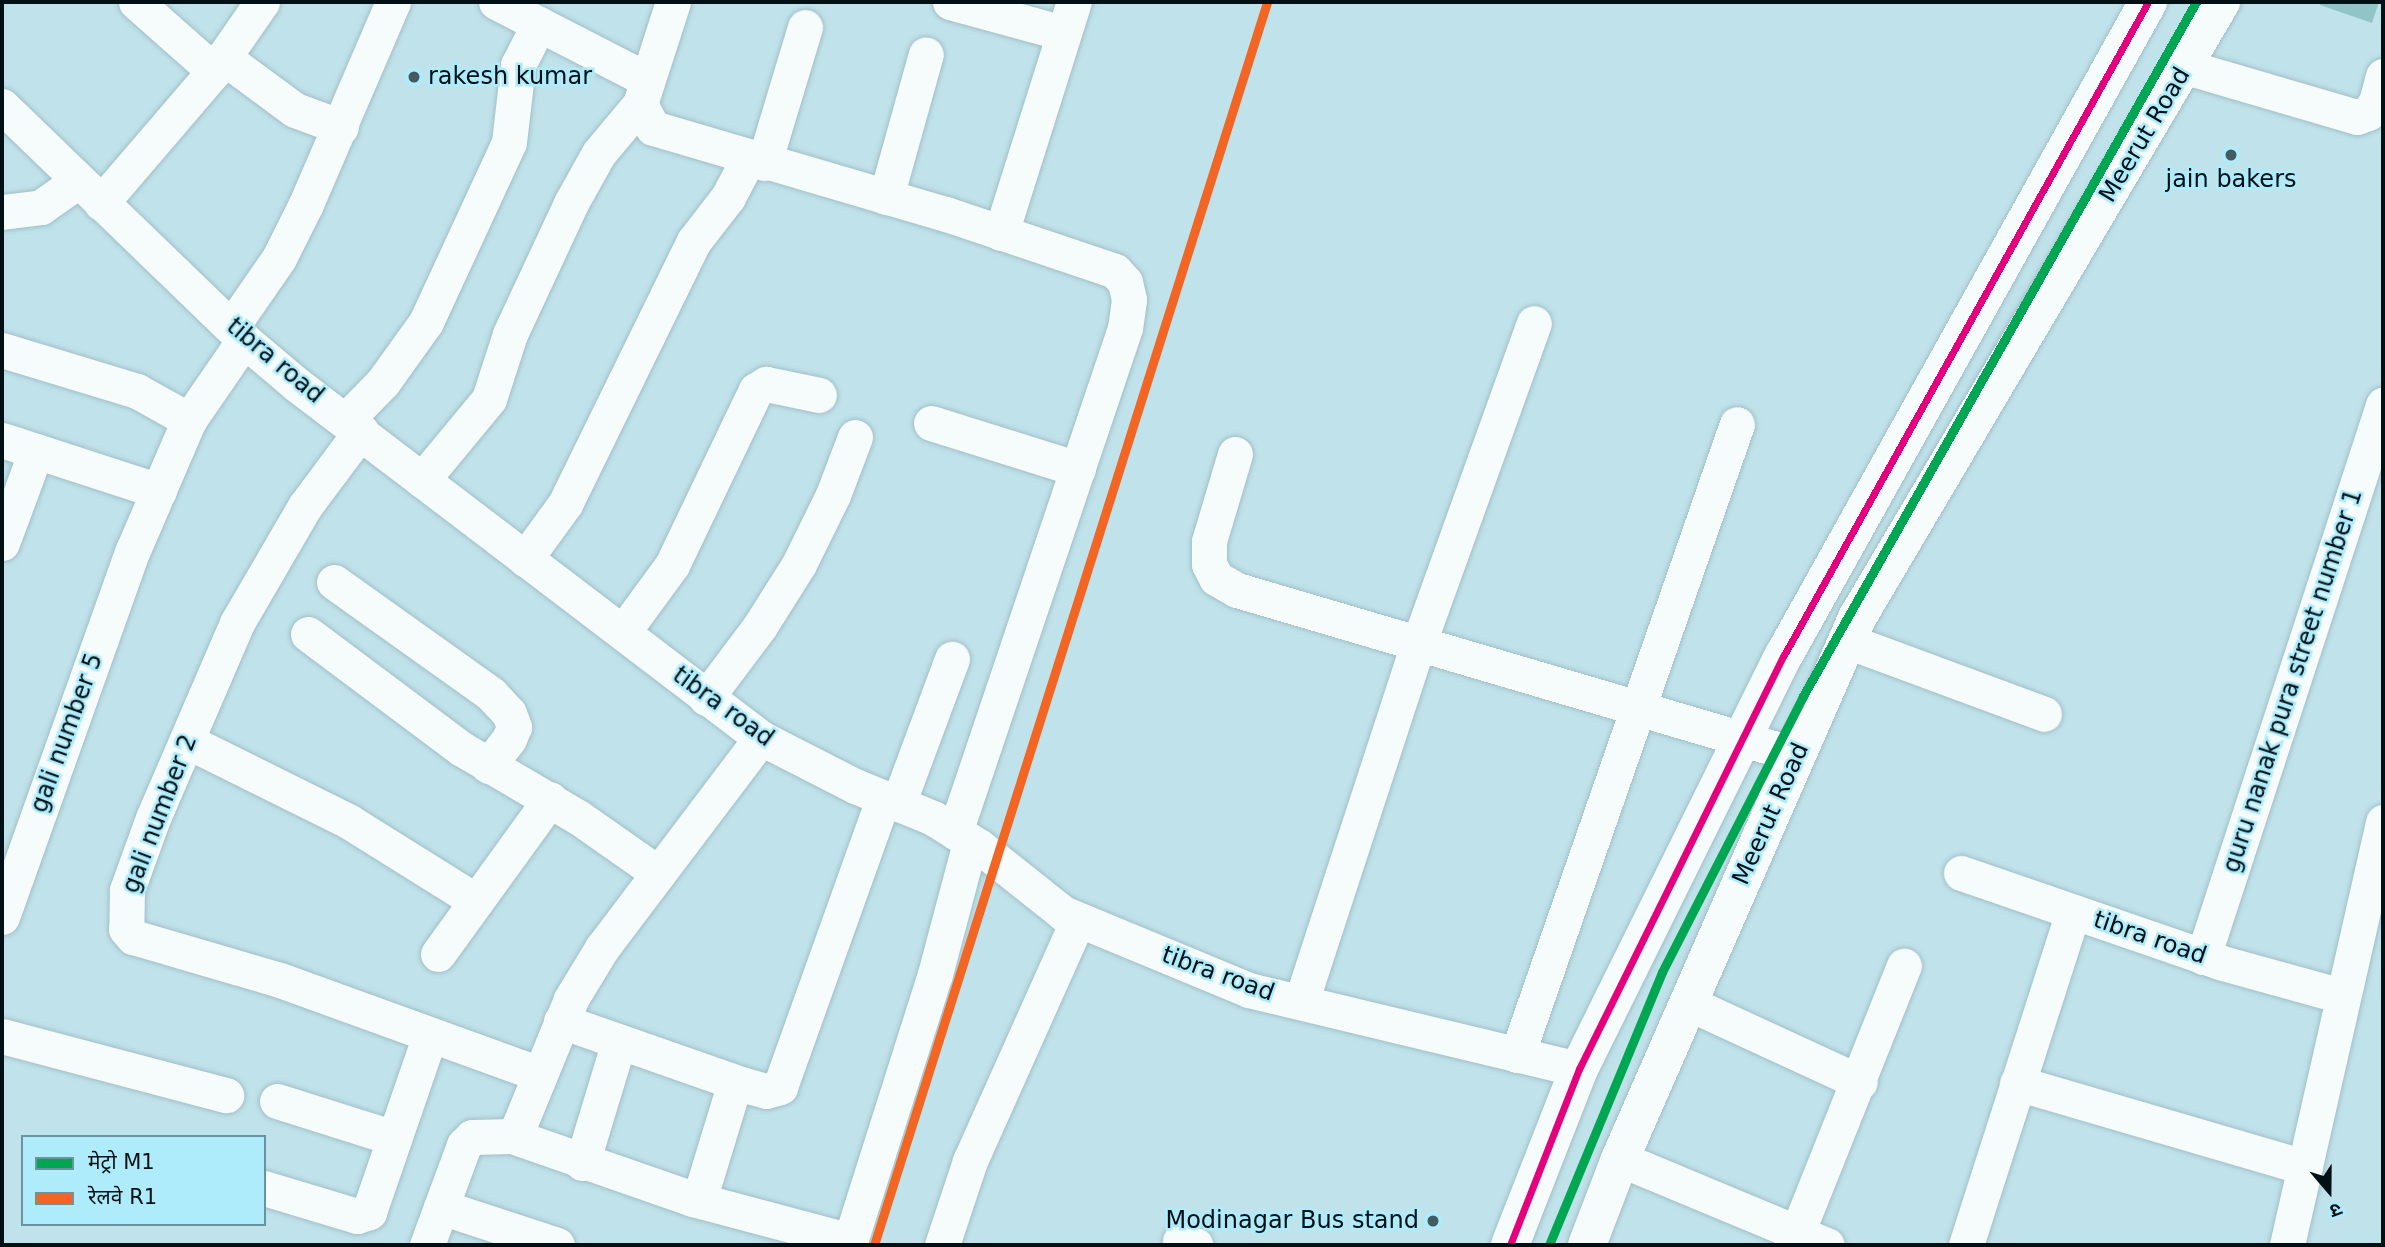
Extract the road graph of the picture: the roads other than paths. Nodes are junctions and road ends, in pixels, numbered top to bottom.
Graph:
1 (136, 2) edge
2 (262, 2) edge
3 (393, 2) edge
4 (496, 2) edge
5 (673, 2) edge
6 (950, 2) edge
7 (2148, 2) edge
8 (2221, 2) edge
9 (1068, 18) edge
10 (539, 24) junction
11 (805, 27) dead end
12 (926, 54) dead end
13 (218, 64) junction
14 (2186, 68) junction
15 (2383, 76) edge
16 (643, 92) junction
17 (2, 106) edge
18 (341, 127) junction
19 (756, 161) junction
20 (90, 192) junction
21 (886, 197) junction
22 (2, 212) edge
23 (1001, 233) junction
24 (1534, 323) dead end
25 (238, 333) junction
26 (2, 350) edge
27 (819, 395) dead end
28 (2383, 405) edge
29 (189, 420) junction
30 (931, 423) dead end
31 (1737, 424) dead end
32 (354, 425) junction
33 (855, 437) dead end
34 (2, 440) edge
35 (36, 451) junction
36 (1235, 454) dead end
37 (1079, 469) junction
38 (422, 480) junction
39 (159, 491) junction
40 (4, 533) edge
41 (525, 559) junction
42 (334, 582) dead end
43 (623, 632) junction
44 (308, 634) dead end
45 (1847, 641) junction
46 (1418, 645) junction
47 (952, 659) dead end
48 (706, 698) junction
49 (1636, 709) junction
50 (2044, 715) dead end
51 (761, 738) junction
52 (1742, 740) junction
53 (187, 741) junction
54 (1797, 755) junction
55 (488, 766) junction
56 (550, 799) junction
57 (891, 801) junction
58 (2383, 822) edge
59 (963, 837) junction
60 (658, 873) junction
61 (1961, 873) dead end
62 (476, 901) junction
63 (2073, 912) junction
64 (2, 917) edge
65 (1078, 920) junction
66 (438, 954) dead end
67 (2203, 957) junction
68 (1904, 966) dead end
69 (2342, 996) junction
70 (1301, 1002) junction
71 (1688, 1003) junction
72 (561, 1021) junction
73 (430, 1035) junction
74 (2, 1036) edge
75 (618, 1041) junction
76 (1517, 1055) junction
77 (1578, 1069) junction
78 (539, 1074) junction
79 (735, 1082) junction
80 (1860, 1082) junction
81 (2017, 1083) junction
82 (226, 1095) dead end
83 (277, 1101) dead end
84 (512, 1136) junction
85 (394, 1138) junction
86 (1620, 1159) junction
87 (582, 1163) junction
88 (2305, 1167) junction
89 (266, 1189) edge
90 (699, 1200) junction
91 (441, 1207) junction
92 (1812, 1239) edge
93 (850, 1243) edge
94 (427, 1245) edge
95 (557, 1245) edge
96 (942, 1245) edge
97 (1510, 1245) edge
98 (1587, 1245) edge
99 (1966, 1245) edge
100 (2287, 1245) edge

1 - 13 street
2 - 13 street
3 - 18 street, gali number 5
4 - 10 street
5 - 16 street
6 - 9 street
7 - 52 highway
8 - 14 highway, Meerut Road
9 - 23 street
10 - 16 street
10 - 32 street, gali number 2
11 - 19 street
12 - 21 street
13 - 18 street
13 - 20 street
14 - 15 street
14 - 45 highway, Meerut Road
16 - 19 street
16 - 38 street
17 - 20 street, tibra road
18 - 25 street, gali number 5
19 - 21 street
19 - 41 street
20 - 22 street
20 - 25 street, tibra road
21 - 23 street
23 - 37 street
24 - 46 street
25 - 29 street, gali number 5
25 - 32 street, tibra road
26 - 29 street
27 - 43 street
28 - 67 street, guru nanak pura street number 1
29 - 39 street, gali number 5
30 - 37 street
31 - 49 street
32 - 38 street, tibra road
32 - 53 street, gali number 2
33 - 48 street
34 - 35 street
35 - 39 street
35 - 40 street
36 - 46 street
37 - 59 street
38 - 41 street, tibra road
39 - 64 street, gali number 5
41 - 43 street, tibra road
42 - 55 street
43 - 48 street, tibra road
44 - 55 street
45 - 50 street
45 - 54 highway, Meerut Road
46 - 49 street
46 - 70 street
47 - 57 street
48 - 51 street, tibra road
49 - 52 street
49 - 76 street
51 - 57 street, tibra road
51 - 60 street
52 - 54 street
52 - 77 highway
53 - 62 street
53 - 73 street, gali number 2
54 - 71 highway, Meerut Road
55 - 56 street
56 - 60 street
56 - 62 street
57 - 59 street, tibra road
57 - 79 street
58 - 69 street
59 - 65 street, tibra road
59 - 93 street
60 - 72 street
61 - 63 street, tibra road
62 - 66 street
63 - 67 street, tibra road
63 - 81 street
65 - 70 street, tibra road
65 - 96 street
67 - 69 street, tibra road
68 - 80 street
69 - 88 street
70 - 76 street, tibra road
71 - 80 street
71 - 86 highway, Meerut Road
72 - 75 street
72 - 78 street
73 - 78 street, gali number 2
73 - 85 street
74 - 82 street
75 - 79 street
75 - 87 street
76 - 77 street, tibra road
77 - 97 highway
78 - 84 street
79 - 90 street
80 - 92 street
81 - 88 street
81 - 99 street
83 - 85 street
84 - 87 street
84 - 91 street
85 - 89 street
86 - 92 street
86 - 98 highway, Meerut Road
87 - 90 street
88 - 100 street
90 - 93 street
91 - 94 street
91 - 95 street

